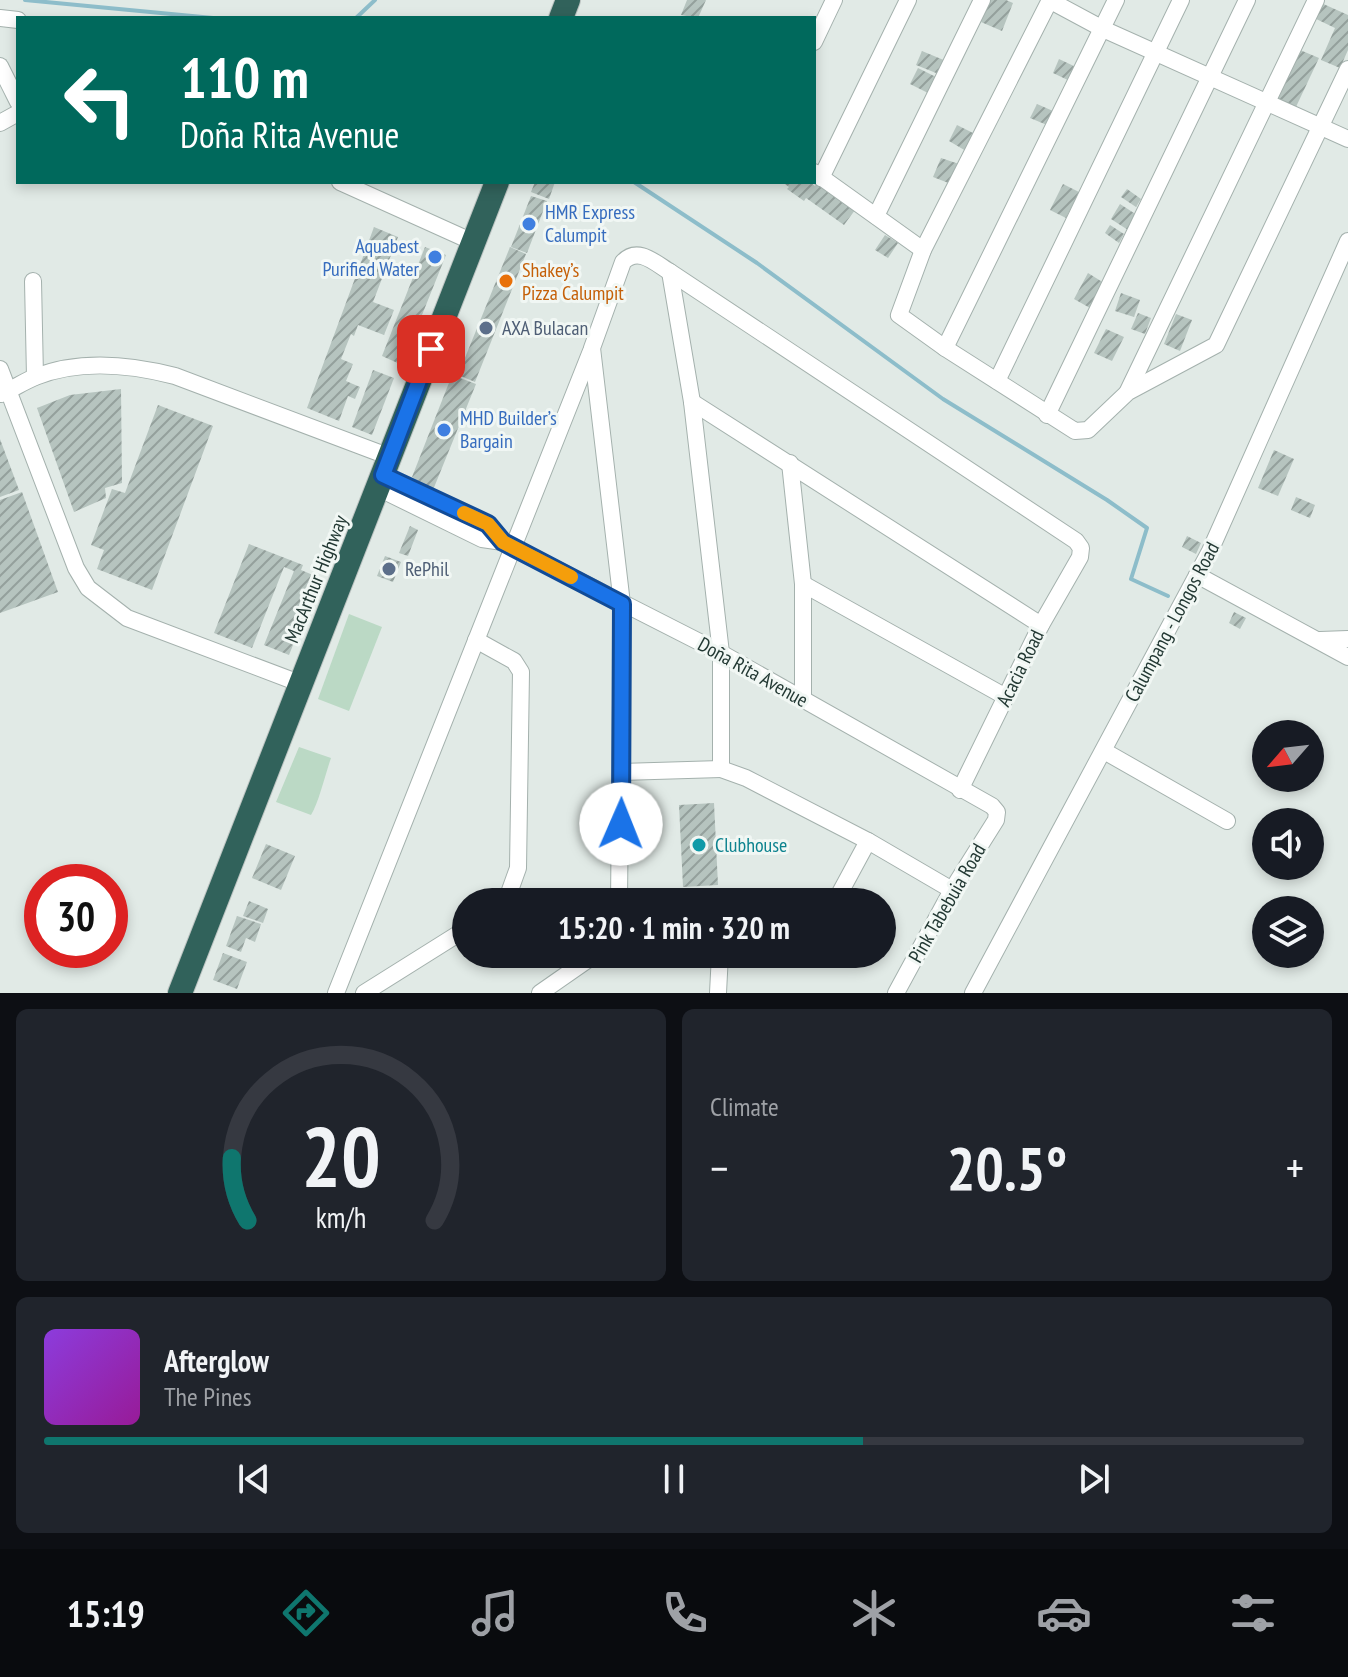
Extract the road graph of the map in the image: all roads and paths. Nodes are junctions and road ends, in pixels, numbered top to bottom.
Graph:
1 (834, 0) edge
2 (908, 0) edge
3 (982, 0) edge
4 (1050, 0) edge
5 (1116, 0) edge
6 (1181, 0) edge
7 (1247, 0) edge
8 (1316, 0) edge
9 (1103, 29) junction
10 (816, 38) edge
11 (1156, 53) junction
12 (0, 66) edge
13 (1348, 69) edge
14 (1210, 78) junction
15 (16, 98) edge
16 (1268, 103) junction
17 (1322, 127) junction
18 (1348, 139) edge
19 (818, 175) edge
20 (344, 184) edge
21 (496, 184) edge
22 (876, 216) junction
23 (1348, 241) edge
24 (473, 242) junction
25 (923, 250) junction
26 (670, 272) junction
27 (33, 281) dead end
28 (592, 348) junction
29 (945, 348) junction
30 (0, 369) edge
31 (35, 377) junction
32 (997, 381) junction
33 (5, 392) edge
34 (1128, 392) junction
35 (692, 402) junction
36 (1047, 415) junction
37 (790, 463) junction
38 (384, 473) junction
39 (507, 544) junction
40 (1197, 575) junction
41 (803, 584) junction
42 (622, 604) junction
43 (1041, 625) junction
44 (1348, 639) edge
45 (476, 640) junction
46 (1318, 640) junction
47 (721, 653) junction
48 (1348, 657) edge
49 (299, 683) junction
50 (1006, 697) junction
51 (803, 698) junction
52 (1104, 751) junction
53 (721, 769) junction
54 (621, 772) junction
55 (960, 790) junction
56 (997, 812) joint
57 (1227, 821) dead end
58 (868, 841) junction
59 (511, 888) edge
60 (619, 888) edge
61 (843, 888) edge
62 (952, 890) junction
63 (452, 938) edge
64 (576, 968) edge
65 (719, 968) edge
66 (180, 993) edge
67 (336, 993) edge
68 (364, 993) edge
69 (540, 993) edge
70 (718, 993) edge
71 (896, 993) edge
72 (973, 993) edge

1 - 10 street
2 - 19 street
3 - 22 street
4 - 9 street
4 - 25 street
5 - 9 street
6 - 11 street
7 - 14 street
8 - 16 street
9 - 11 street
9 - 29 street
11 - 14 street
11 - 32 street
12 - 15 street
13 - 17 street
14 - 16 street
14 - 36 street
16 - 17 street
16 - 34 street
17 - 18 street
17 - 34 street
19 - 22 street
20 - 24 street
21 - 24 highway, MacArthur Highway
22 - 25 street
23 - 40 street, Calumpang - Longos Road
24 - 38 highway, MacArthur Highway
25 - 29 street
26 - 28 street
26 - 35 street
26 - 43 street, Acacia Road
27 - 31 street
28 - 39 street
28 - 42 street
29 - 32 street
30 - 33 street
31 - 33 street, Doña Rita Avenue
31 - 38 street, Doña Rita Avenue
32 - 36 street
33 - 49 street
34 - 36 street
35 - 37 street
35 - 47 street
37 - 41 street
37 - 43 street
38 - 39 street, Doña Rita Avenue
38 - 49 highway, MacArthur Highway
39 - 42 street, Doña Rita Avenue
39 - 45 street
40 - 46 street
40 - 52 street, Calumpang - Longos Road
41 - 50 street
41 - 51 street
42 - 47 street, Doña Rita Avenue
42 - 54 street
43 - 50 street, Acacia Road
44 - 46 street
45 - 59 street
45 - 67 street
46 - 48 street
47 - 51 street, Doña Rita Avenue
47 - 53 street
49 - 66 highway, MacArthur Highway
50 - 55 street, Acacia Road
51 - 55 street, Doña Rita Avenue
52 - 57 street
52 - 72 street, Calumpang - Longos Road
53 - 54 street
53 - 58 street
54 - 60 street
55 - 56 street, Doña Rita Avenue
56 - 62 street, Pink Tabebuia Road
58 - 61 street
58 - 62 street
62 - 71 street, Pink Tabebuia Road
63 - 68 street
64 - 69 street
65 - 70 street

